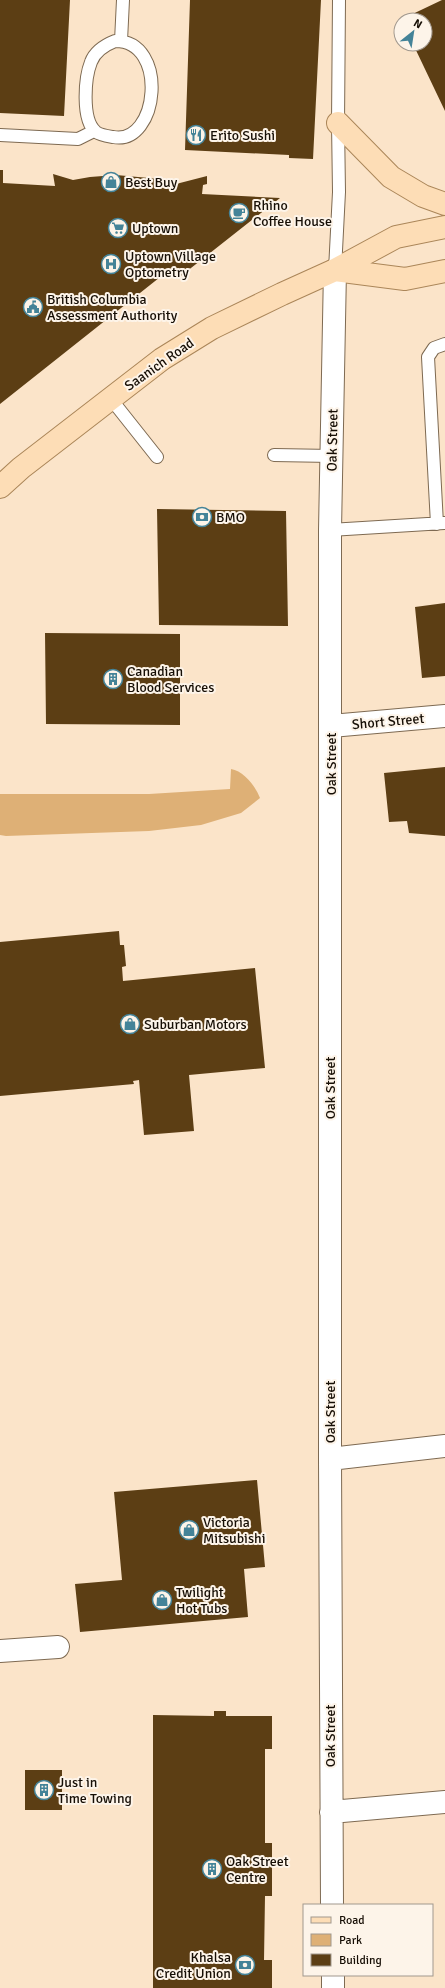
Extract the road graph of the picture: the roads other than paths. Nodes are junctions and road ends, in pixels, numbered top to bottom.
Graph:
1 (123, 0) edge
2 (339, 0) edge
3 (121, 41) junction
4 (338, 123) junction
5 (94, 131) junction
6 (0, 135) edge
7 (445, 204) edge
8 (445, 227) edge
9 (336, 270) junction
10 (445, 271) edge
11 (445, 344) edge
12 (111, 399) junction
13 (274, 455) dead end
14 (332, 456) junction
15 (157, 457) dead end
16 (0, 487) edge
17 (441, 523) edge
18 (330, 530) junction
19 (445, 716) edge
20 (331, 726) junction
21 (445, 1446) edge
22 (330, 1459) junction
23 (58, 1647) dead end
24 (0, 1651) edge
25 (445, 1802) edge
26 (331, 1812) junction
27 (332, 1904) edge
28 (332, 1976) edge
29 (333, 1988) edge

1 - 3 lane
2 - 4 lane
3 - 5 lane
3 - 5 lane
4 - 7 main road
4 - 9 lane
5 - 6 lane
8 - 9 main road, Saanich Road
9 - 10 main road
9 - 12 main road, Saanich Road
9 - 14 street, Oak Street
11 - 17 lane
12 - 15 lane
12 - 16 main road, Saanich Road
13 - 14 lane
14 - 18 street, Oak Street
17 - 18 lane
18 - 20 street, Oak Street
19 - 20 street, Short Street
20 - 22 street, Oak Street
21 - 22 street
22 - 26 street, Oak Street
23 - 24 street
25 - 26 street
26 - 27 street, Oak Street
28 - 29 street

